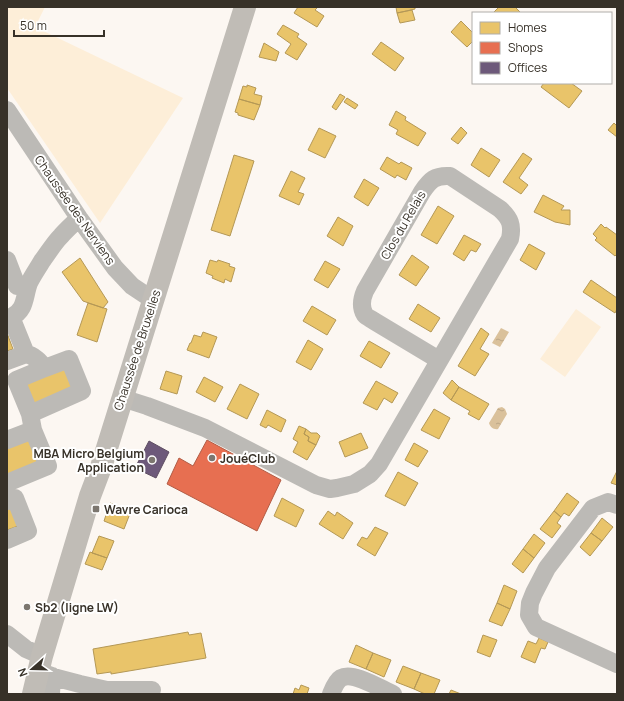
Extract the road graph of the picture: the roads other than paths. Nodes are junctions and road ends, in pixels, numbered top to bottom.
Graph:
1 (245, 7) edge
2 (9, 118) edge
3 (79, 218) junction
4 (7, 260) edge
5 (18, 286) edge
6 (153, 300) junction
7 (9, 318) edge
8 (26, 354) junction
9 (439, 360) junction
10 (7, 361) edge
11 (45, 368) junction
12 (122, 398) junction
13 (31, 422) junction
14 (7, 440) edge
15 (7, 483) edge
16 (7, 501) edge
17 (617, 504) edge
18 (7, 540) edge
19 (7, 634) edge
20 (617, 664) edge
21 (44, 668) junction
22 (152, 690) dead end
23 (33, 694) edge
24 (51, 694) edge
25 (331, 694) edge
26 (393, 694) edge

1 - 6 main road, Chaussée de Bruxelles
2 - 3 street, Chaussée des Nerviens
3 - 5 street
3 - 6 street, Chaussée des Nerviens
4 - 5 street
5 - 7 street
6 - 12 main road, Chaussée de Bruxelles
7 - 8 street
8 - 10 street
8 - 11 street
9 - 9 street, Clos du Relais
9 - 12 street, Clos du Relais
11 - 13 street
11 - 13 street
12 - 21 main road, Chaussée de Bruxelles
13 - 14 street
13 - 15 street
16 - 18 street
17 - 20 street
19 - 21 street
21 - 22 street
21 - 23 main road, Chaussée de Bruxelles
21 - 24 street
25 - 26 street

